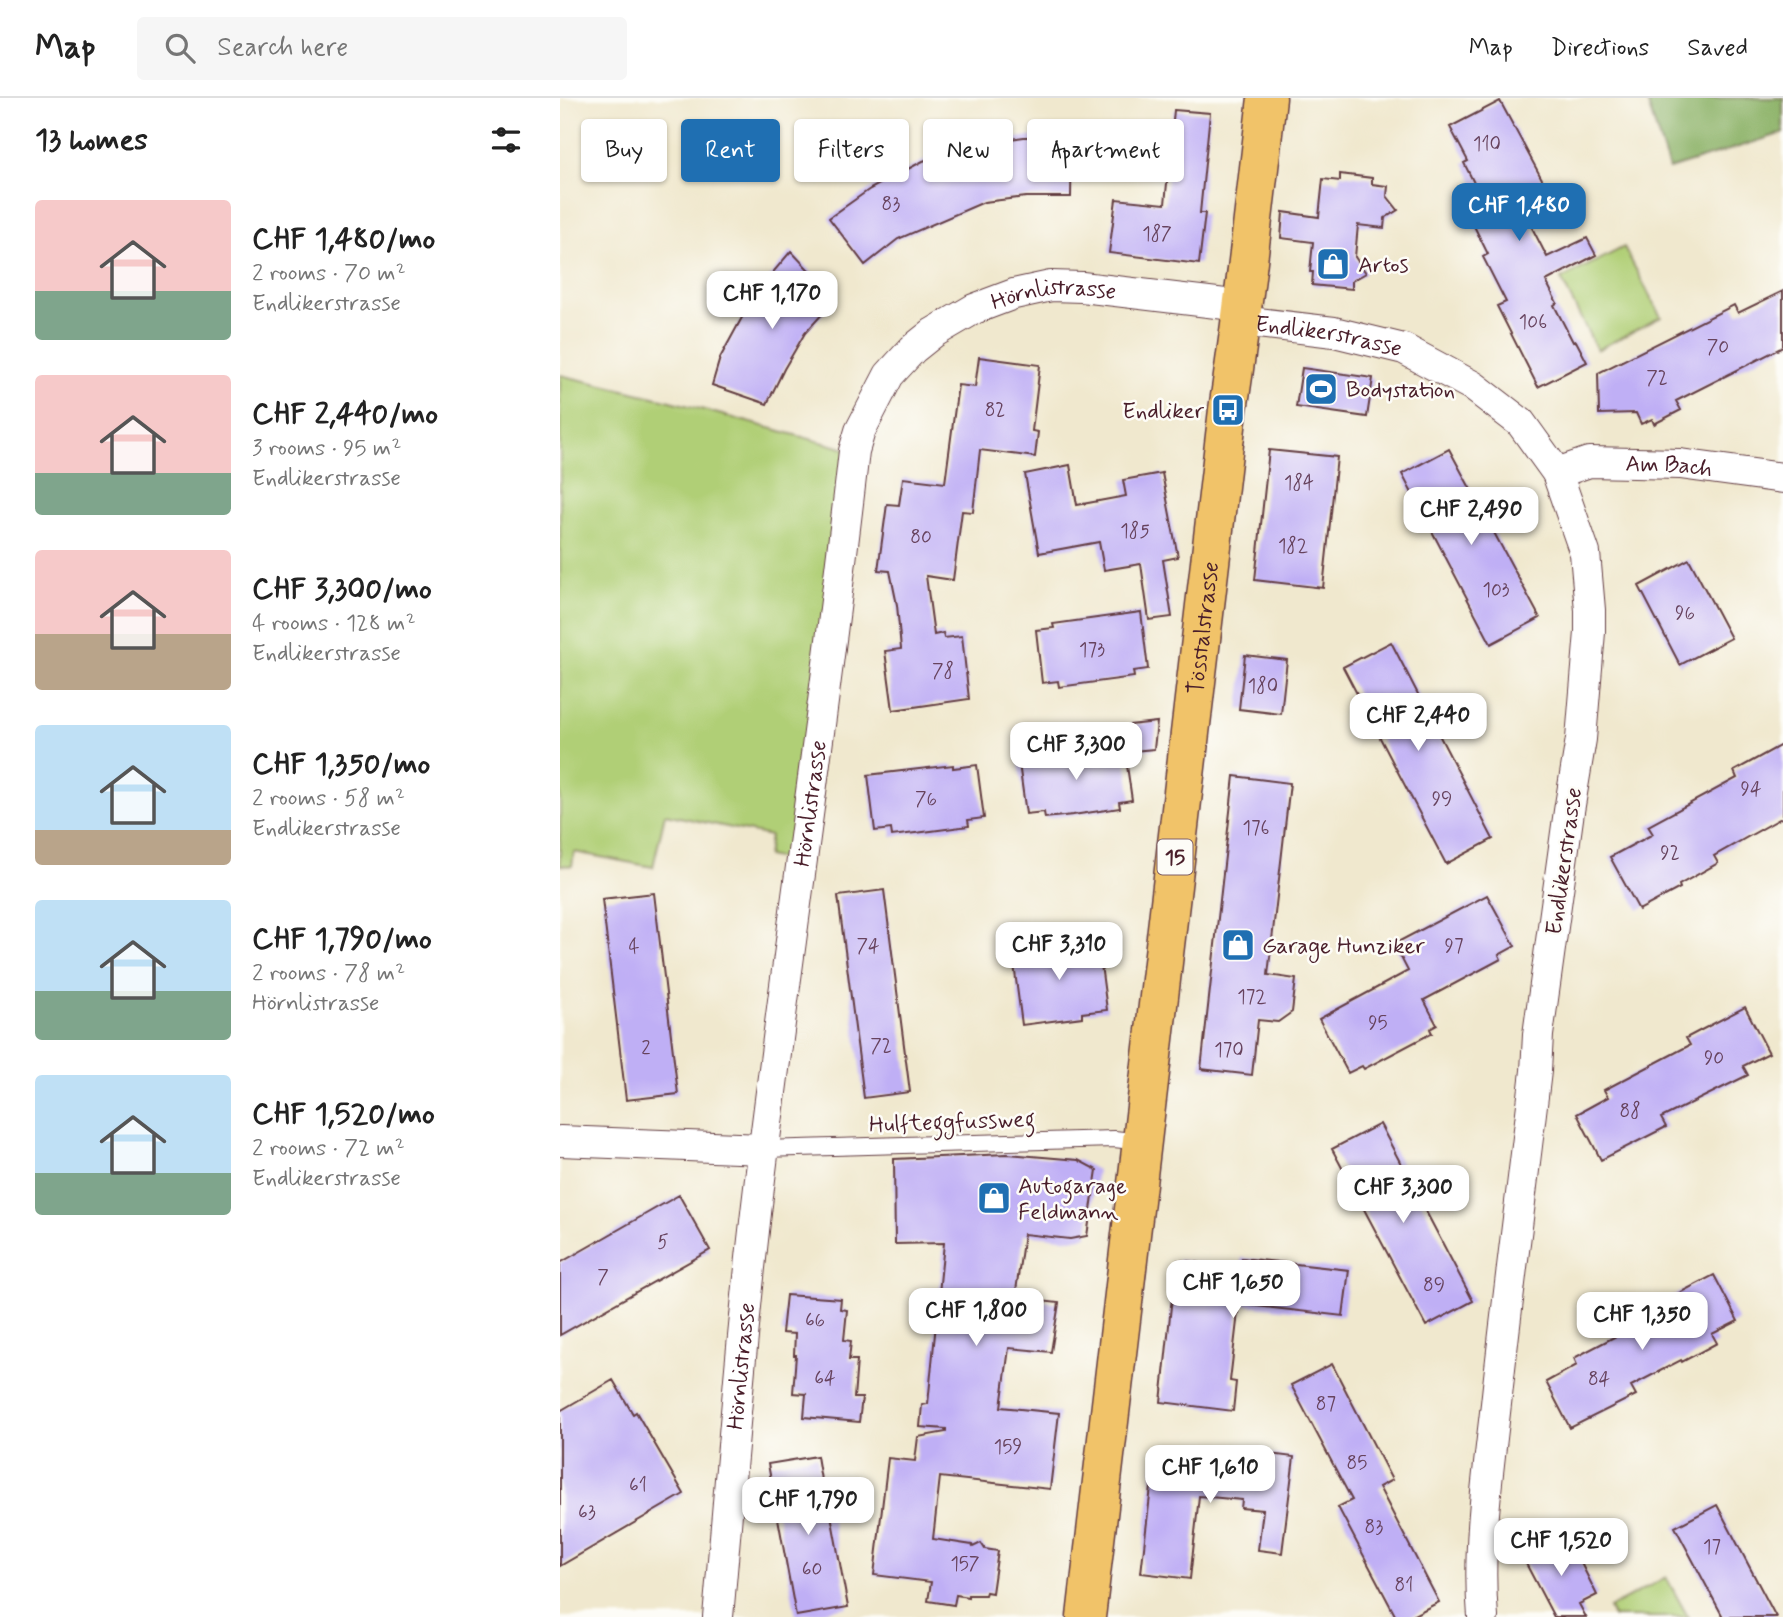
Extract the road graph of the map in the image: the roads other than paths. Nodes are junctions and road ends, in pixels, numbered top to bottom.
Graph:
1 (1267, 98) edge
2 (1242, 314) junction
3 (1557, 472) junction
4 (1783, 478) edge
5 (560, 1141) edge
6 (1142, 1142) junction
7 (763, 1149) junction
8 (718, 1617) edge
9 (1086, 1617) edge
10 (1483, 1617) edge

1 - 2 main road, Tösstalstrasse / 15
2 - 3 street, Endlikerstrasse
2 - 6 main road, Tösstalstrasse / 15
2 - 7 street, Hörnlistrasse
3 - 4 street, Am Bach
3 - 10 street, Endlikerstrasse
5 - 7 street
6 - 7 lane, Hulfteggfussweg
6 - 9 main road, Tösstalstrasse / 15
7 - 8 street, Hörnlistrasse

